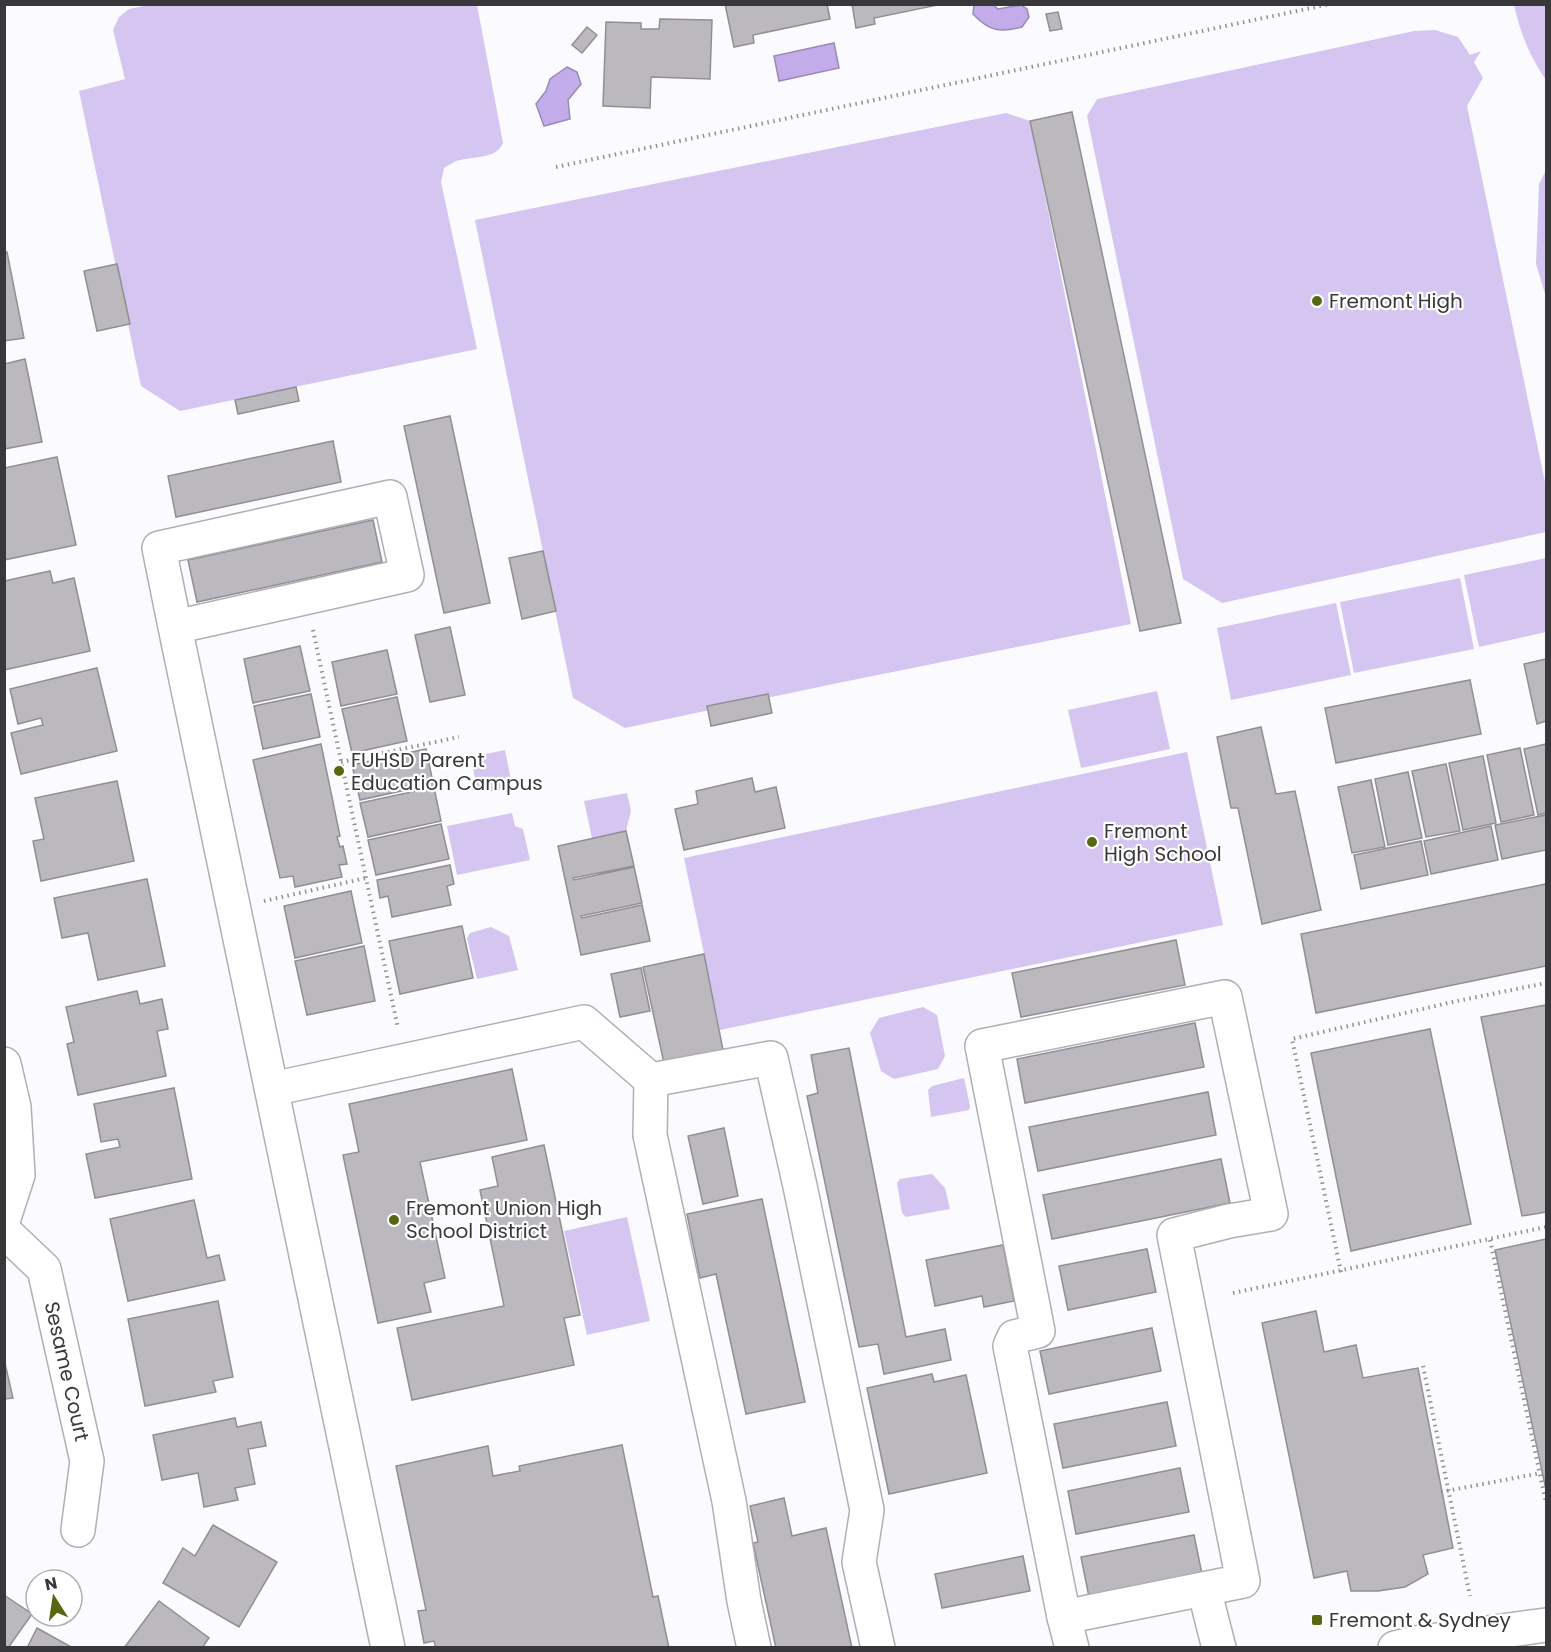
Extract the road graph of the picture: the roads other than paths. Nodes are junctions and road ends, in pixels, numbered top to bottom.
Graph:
1 (175, 627) junction
2 (4, 1064) edge
3 (651, 1080) junction
4 (272, 1089) junction
5 (4, 1218) edge
6 (4, 1231) edge
7 (78, 1530) dead end
8 (1204, 1589) junction
9 (1546, 1625) edge
10 (1068, 1632) edge
11 (1408, 1646) edge
12 (388, 1647) edge
13 (754, 1647) edge
14 (878, 1647) edge
15 (1219, 1647) edge

1 - 1 street
1 - 4 street
2 - 5 street
3 - 4 street
3 - 13 street
3 - 14 street
4 - 12 street
6 - 7 street, Sesame Court
8 - 10 street
8 - 10 street
8 - 15 street
9 - 11 street

